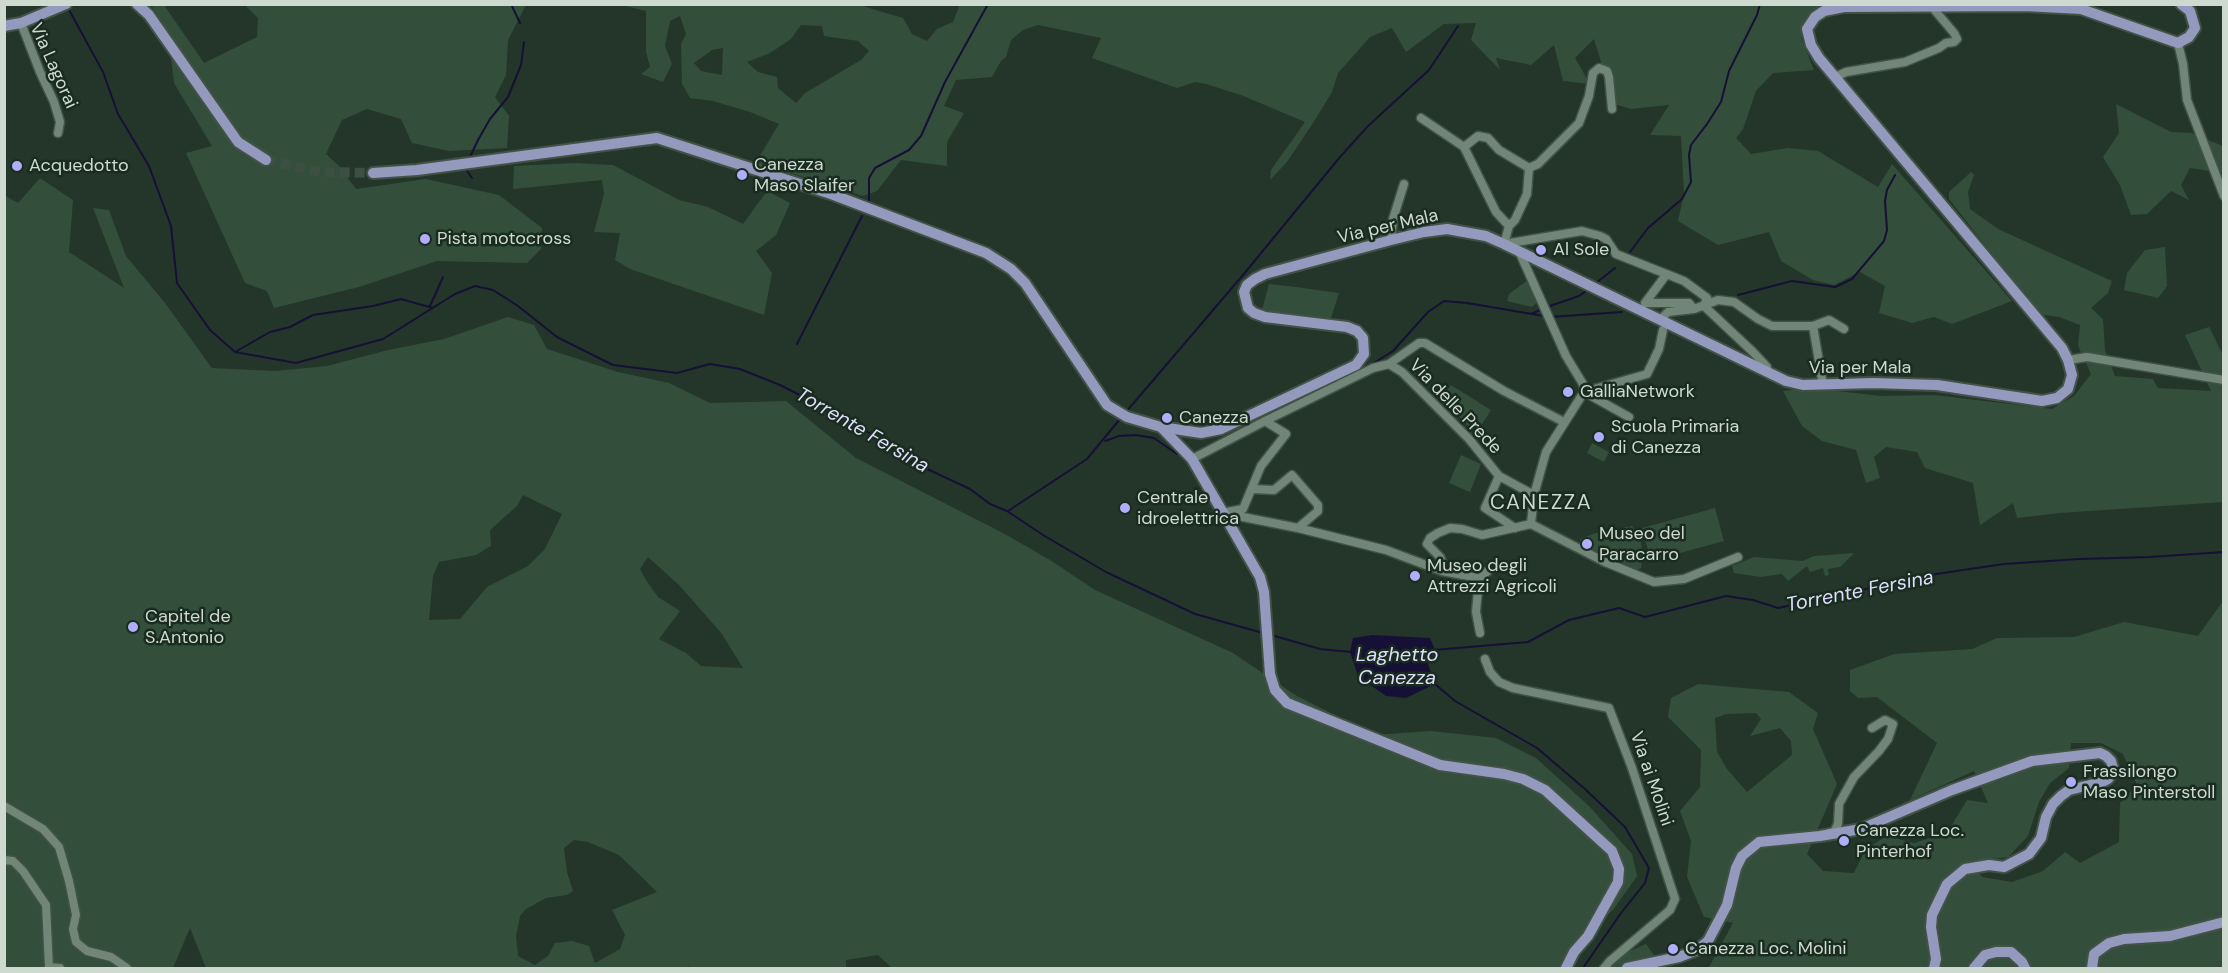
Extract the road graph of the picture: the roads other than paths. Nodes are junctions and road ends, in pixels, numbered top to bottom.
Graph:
1 (66, 4) edge
2 (136, 4) edge
3 (2181, 4) edge
4 (1932, 7) junction
5 (21, 23) junction
6 (4, 26) edge
7 (2178, 43) junction
8 (1835, 77) junction
9 (1612, 109) dead end
10 (1421, 118) dead end
11 (58, 133) dead end
12 (1464, 147) junction
13 (266, 160) tunnel mouth
14 (1529, 168) junction
15 (373, 173) tunnel mouth
16 (1404, 184) dead end
17 (2223, 196) edge
18 (1509, 226) junction
19 (1391, 240) junction
20 (1504, 244) junction
21 (1519, 250) junction
22 (1666, 275) junction
23 (1647, 303) junction
24 (1704, 306) junction
25 (1633, 307) junction
26 (1694, 309) junction
27 (1664, 316) dead end
28 (1813, 326) junction
29 (1844, 329) dead end
30 (1664, 330) dead end
31 (2068, 360) junction
32 (1389, 364) junction
33 (1766, 372) junction
34 (2223, 380) edge
35 (1823, 385) junction
36 (1584, 392) junction
37 (1629, 417) dead end
38 (1265, 421) junction
39 (1564, 422) junction
40 (1161, 427) junction
41 (1191, 431) junction
42 (1183, 448) junction
43 (1192, 459) junction
44 (1499, 476) junction
45 (1252, 489) junction
46 (1534, 495) junction
47 (1223, 513) junction
48 (1531, 524) junction
49 (1298, 528) junction
50 (1515, 528) junction
51 (1738, 557) dead end
52 (1442, 571) junction
53 (1488, 571) dead end
54 (1479, 578) junction
55 (1480, 633) dead end
56 (1485, 659) dead end
57 (1872, 729) dead end
58 (4, 806) edge
59 (1820, 836) junction
60 (4, 860) edge
61 (2223, 922) edge
62 (60, 969) edge
63 (126, 969) edge
64 (1566, 969) edge
65 (1604, 969) edge
66 (1627, 969) edge
67 (1934, 969) edge
68 (1974, 969) edge
69 (2025, 969) edge
70 (2092, 969) edge

1 - 5 main road
2 - 13 main road
3 - 7 main road
4 - 7 main road
4 - 8 street
4 - 8 main road
5 - 6 main road, Via Lagorai
5 - 11 street, Via Lagorai
7 - 17 street
8 - 31 main road
9 - 14 street
10 - 12 street
12 - 14 street
12 - 18 street
14 - 18 street
15 - 40 main road
16 - 19 street
18 - 20 street
19 - 20 main road, Via per Mala
19 - 41 main road, Via per Mala
20 - 21 main road, Via per Mala
20 - 22 street
21 - 25 main road, Via per Mala
21 - 36 street
22 - 23 street
22 - 24 street
23 - 25 street
23 - 26 street
24 - 26 street
24 - 28 street
24 - 33 street
25 - 33 main road, Via per Mala
26 - 27 street
28 - 29 street
28 - 35 street
30 - 36 street
31 - 34 street
31 - 35 main road, Via per Mala
32 - 38 street, Via delle Prede
32 - 39 street
32 - 44 street, Via delle Prede
33 - 35 main road, Via per Mala
36 - 37 street
36 - 39 street
38 - 43 street, Via delle Prede
38 - 45 street
39 - 46 street
40 - 41 main road
40 - 42 main road
41 - 42 main road
42 - 43 main road
43 - 47 main road
44 - 46 street
44 - 50 street
45 - 47 street
45 - 49 street
46 - 48 street
47 - 49 street
47 - 64 main road
48 - 50 street
48 - 51 street
49 - 52 street
50 - 52 street
52 - 54 street
53 - 54 street
54 - 55 street
56 - 65 street, Via ai Molini
57 - 59 street
58 - 63 street
59 - 66 main road
59 - 67 main road
60 - 62 street
61 - 70 main road
68 - 69 main road

